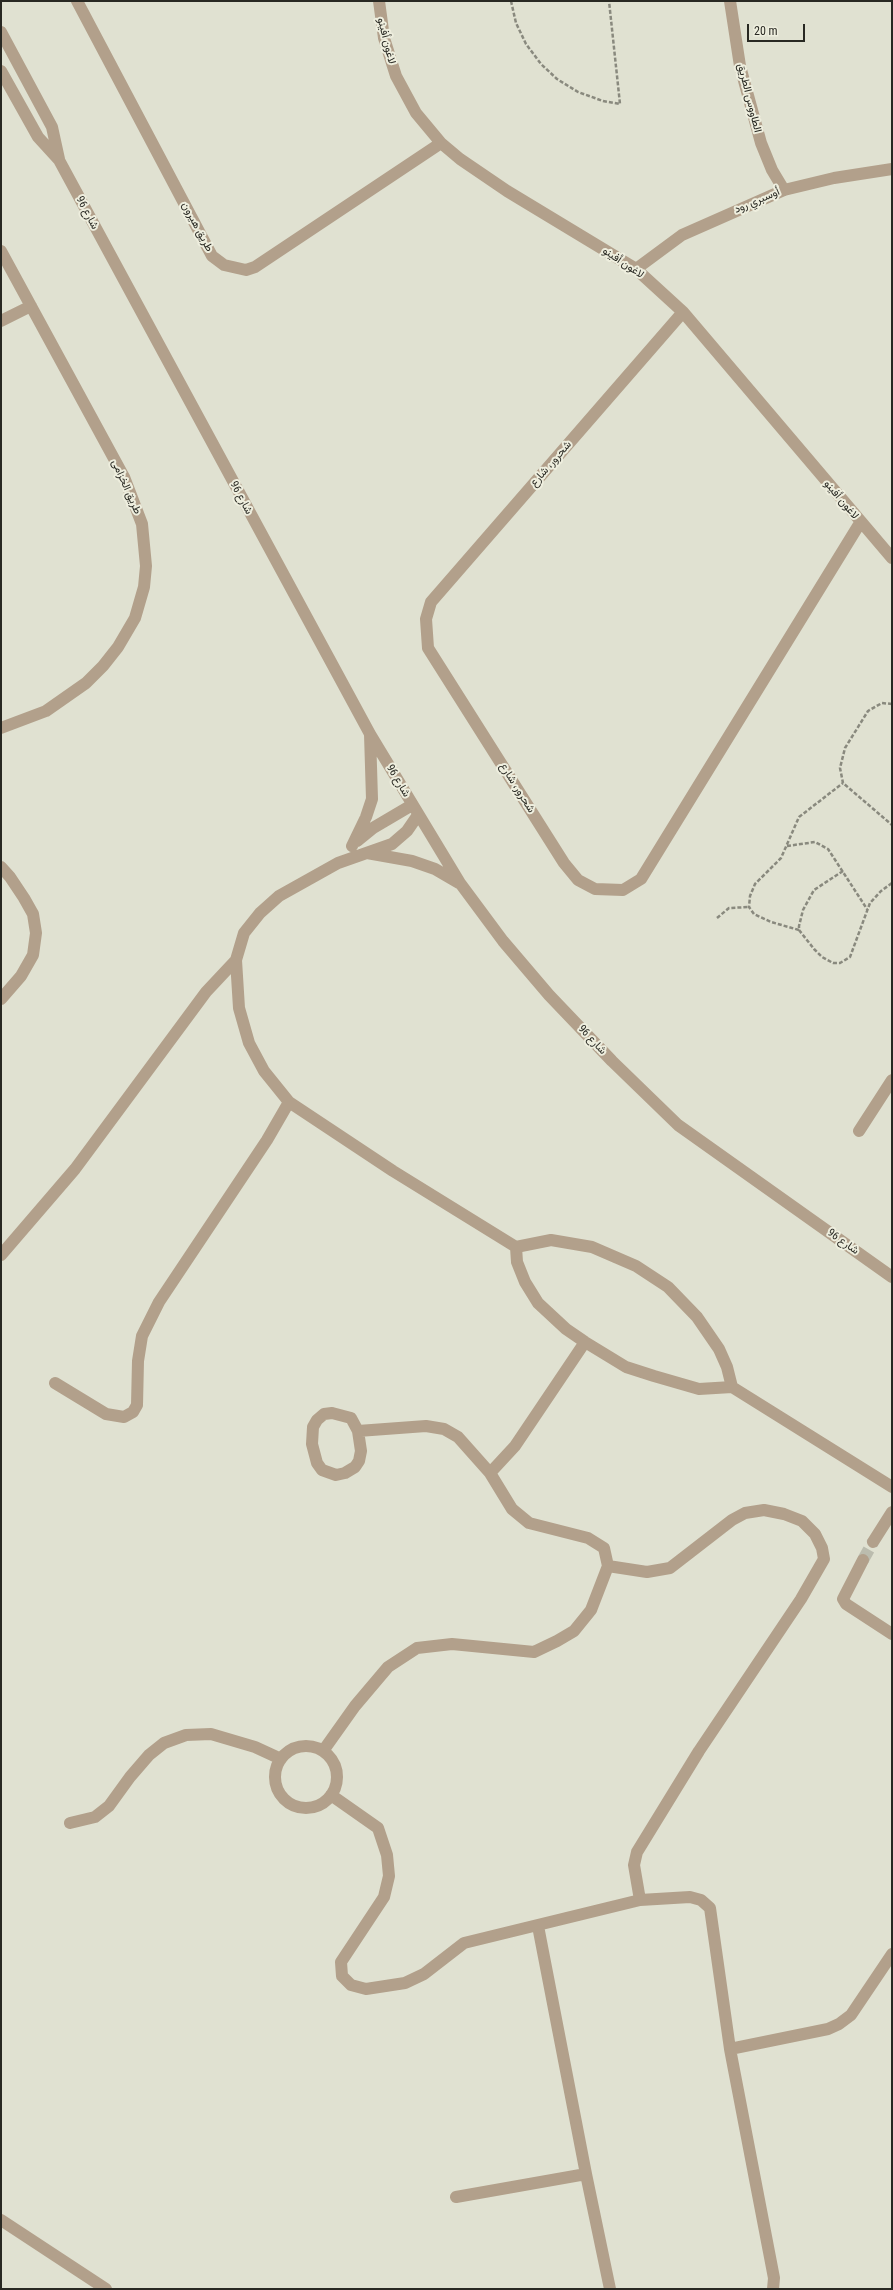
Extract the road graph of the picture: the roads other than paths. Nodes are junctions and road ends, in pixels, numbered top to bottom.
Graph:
1 (77, 1) edge
2 (379, 1) edge
3 (730, 1) edge
4 (1, 32) edge
5 (1, 71) edge
6 (441, 143) junction
7 (59, 160) junction
8 (892, 169) edge
9 (784, 190) junction
10 (1, 252) edge
11 (636, 269) junction
12 (31, 306) junction
13 (683, 312) junction
14 (1, 321) edge
15 (860, 523) junction
16 (892, 558) edge
17 (1, 728) edge
18 (370, 734) junction
19 (415, 810) junction
20 (352, 846) junction
21 (366, 853) junction
22 (338, 863) junction
23 (1, 868) edge
24 (460, 883) junction
25 (236, 960) junction
26 (1, 998) edge
27 (892, 1080) edge
28 (289, 1102) junction
29 (859, 1130) dead end
30 (516, 1246) junction
31 (1, 1255) edge
32 (892, 1277) edge
33 (585, 1342) junction
34 (55, 1383) dead end
35 (732, 1387) junction
36 (358, 1431) junction
37 (490, 1473) junction
38 (892, 1487) edge
39 (892, 1512) edge
40 (873, 1542) tunnel mouth
41 (863, 1560) tunnel mouth
42 (608, 1566) junction
43 (892, 1634) edge
44 (323, 1751) junction
45 (281, 1759) junction
46 (331, 1795) junction
47 (70, 1823) dead end
48 (640, 1900) junction
49 (538, 1926) junction
50 (892, 1954) edge
51 (730, 2049) junction
52 (586, 2174) junction
53 (456, 2197) dead end
54 (1, 2220) edge
55 (106, 2289) edge
56 (610, 2289) edge
57 (773, 2289) edge

1 - 6 street, طريق هيرون
2 - 6 street, لاغون أفينو
3 - 9 street, الطاووس الطريق
4 - 7 street, شارع 96
5 - 7 street, شارع 96
6 - 11 street, لاغون أفينو
7 - 18 street, شارع 96
8 - 9 street, أوسبري رود
9 - 11 street, أوسبري رود
10 - 12 street, طريق الخزامى
11 - 13 street, لاغون أفينو
12 - 14 street
12 - 17 street, طريق الخزامى
13 - 15 street, لاغون أفينو
13 - 15 street, شحرور، شارع
15 - 16 street, لاغون أفينو
18 - 19 street, شارع 96
18 - 20 street
19 - 20 street
19 - 21 street
19 - 24 street, شارع 96
20 - 22 street
21 - 22 street
21 - 24 street
22 - 25 street
23 - 26 street
24 - 32 street, شارع 96
25 - 28 street
25 - 31 street
27 - 29 street
28 - 30 street
28 - 34 street
30 - 33 street
30 - 35 street
33 - 35 street
33 - 37 street
35 - 38 street
36 - 36 street
36 - 37 street
37 - 42 street
39 - 40 street
41 - 43 street
42 - 44 street
42 - 48 street
44 - 45 street
44 - 46 street
45 - 46 street
45 - 47 street
46 - 49 street
48 - 49 street
48 - 51 street
49 - 52 street
50 - 51 street
51 - 57 street
52 - 53 street
52 - 56 street
54 - 55 street

